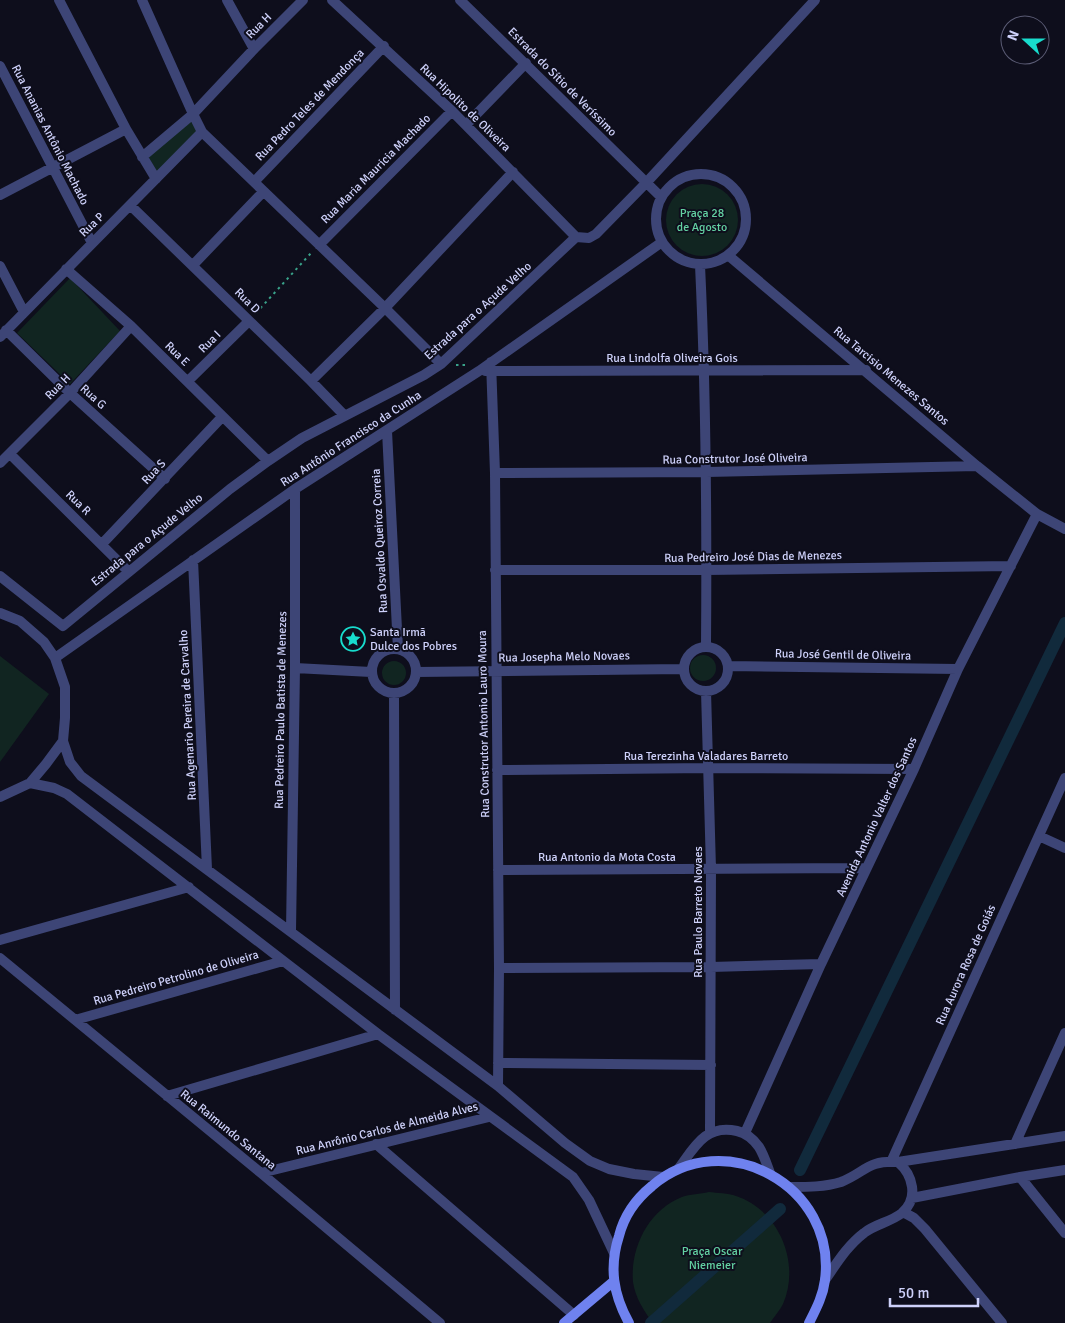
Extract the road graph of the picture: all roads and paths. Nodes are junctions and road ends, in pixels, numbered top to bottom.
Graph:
1 (59, 0) edge
2 (142, 0) edge
3 (227, 0) edge
4 (303, 0) edge
5 (332, 0) edge
6 (460, 0) edge
7 (815, 0) edge
8 (384, 46) junction
9 (254, 49) junction
10 (526, 63) junction
11 (0, 66) edge
12 (452, 111) junction
13 (192, 114) junction
14 (466, 125) junction
15 (126, 129) junction
16 (202, 132) junction
17 (142, 157) junction
18 (52, 167) junction
19 (513, 172) junction
20 (156, 178) junction
21 (254, 182) junction
22 (646, 183) junction
23 (263, 192) junction
24 (0, 195) edge
25 (662, 197) junction
26 (131, 206) junction
27 (576, 237) junction
28 (662, 242) junction
29 (92, 243) junction
30 (319, 245) junction
31 (729, 256) junction
32 (193, 265) junction
33 (700, 265) junction
34 (0, 266) edge
35 (66, 269) junction
36 (385, 308) junction
37 (24, 312) junction
38 (249, 321) junction
39 (131, 326) junction
40 (3, 334) edge
41 (441, 364) junction
42 (487, 367) junction
43 (705, 370) junction
44 (866, 370) junction
45 (188, 381) junction
46 (311, 381) junction
47 (70, 393) junction
48 (344, 415) junction
49 (222, 417) junction
50 (387, 431) junction
51 (10, 454) junction
52 (268, 461) junction
53 (0, 463) edge
54 (977, 466) junction
55 (706, 472) junction
56 (495, 473) junction
57 (165, 479) junction
58 (295, 489) junction
59 (1037, 514) junction
60 (1065, 529) edge
61 (102, 544) junction
62 (193, 560) junction
63 (1012, 566) junction
64 (495, 570) junction
65 (707, 570) junction
66 (128, 571) junction
67 (0, 576) edge
68 (0, 613) edge
69 (706, 646) junction
70 (398, 649) junction
71 (55, 658) junction
72 (728, 666) junction
73 (295, 668) junction
74 (683, 668) junction
75 (958, 669) junction
76 (496, 670) junction
77 (371, 672) junction
78 (416, 672) junction
79 (706, 691) junction
80 (394, 694) junction
81 (63, 741) junction
82 (709, 768) junction
83 (914, 769) junction
84 (497, 770) junction
85 (1065, 778) edge
86 (30, 783) junction
87 (0, 797) edge
88 (1039, 836) junction
89 (1065, 848) edge
90 (866, 868) junction
91 (207, 869) junction
92 (711, 869) junction
93 (498, 870) junction
94 (188, 887) junction
95 (291, 931) junction
96 (0, 940) edge
97 (0, 958) edge
98 (282, 961) junction
99 (821, 964) junction
100 (711, 967) junction
101 (499, 968) junction
102 (396, 1010) junction
103 (75, 1020) junction
104 (1065, 1033) edge
105 (378, 1034) junction
106 (498, 1063) junction
107 (711, 1065) junction
108 (498, 1086) junction
109 (167, 1096) junction
110 (489, 1116) junction
111 (710, 1132) junction
112 (745, 1133) junction
113 (1065, 1136) edge
114 (376, 1144) junction
115 (1015, 1144) junction
116 (894, 1162) junction
117 (679, 1168) junction
118 (1065, 1170) edge
119 (261, 1172) junction
120 (770, 1173) junction
121 (1020, 1176) junction
122 (663, 1177) junction
123 (791, 1188) junction
124 (912, 1198) junction
125 (903, 1212) junction
126 (1065, 1233) edge
127 (614, 1253) junction
128 (825, 1280) junction
129 (614, 1281) junction
130 (574, 1315) junction
131 (440, 1323) edge
132 (564, 1323) edge
133 (629, 1323) edge
134 (809, 1323) edge
135 (1002, 1323) edge

1 - 15 street
2 - 13 street
3 - 9 street
4 - 9 street, Rua H
5 - 8 street, Rua Hipolito de Oliveira
6 - 10 street, Estrada do Sítio de Veríssimo
7 - 22 street, Estrada para o Açude Velho
8 - 12 street, Rua Hipolito de Oliveira
8 - 21 street, Rua Pedro Teles de Mendonça
9 - 13 street, Rua H
10 - 14 street
10 - 22 street, Estrada do Sítio de Veríssimo
11 - 18 street, Rua Ananias Antônio Machado
12 - 14 street, Rua Hipolito de Oliveira
12 - 30 street, Rua Maria Mauricia Machado
13 - 16 street
13 - 17 street, Rua H
14 - 19 street, Rua Hipolito de Oliveira
15 - 17 street
15 - 18 street
16 - 20 street, Rua P
16 - 21 street
17 - 20 street
18 - 24 street
18 - 29 street, Rua Ananias Antônio Machado
19 - 27 street, Rua Hipolito de Oliveira
19 - 36 street
20 - 26 street, Rua P
21 - 23 street
22 - 25 street, Estrada do Sítio de Veríssimo
22 - 27 street, Estrada para o Açude Velho
23 - 30 street
23 - 32 street
25 - 28 street
25 - 31 street
26 - 29 street, Rua P
26 - 32 street, Rua D
27 - 41 street, Estrada para o Açude Velho
28 - 33 street
28 - 42 street, Rua Antônio Francisco da Cunha
29 - 35 street, Rua P
30 - 36 street
30 - 38 path
31 - 33 street
31 - 44 street, Rua Tarcisio Menezes Santos
32 - 38 street, Rua D
33 - 43 street
34 - 37 street
35 - 37 street, Rua P
35 - 39 street, Rua E
36 - 41 street
36 - 46 street
37 - 40 street, Rua P
38 - 45 street, Rua I
38 - 46 street, Rua D
39 - 45 street, Rua E
39 - 47 street, Rua H
40 - 47 street, Rua G
41 - 42 path
41 - 48 street, Estrada para o Açude Velho
42 - 43 street, Rua Lindolfa Oliveira Gois
42 - 50 street, Rua Antônio Francisco da Cunha
42 - 56 street, Rua Construtor Antonio Lauro Moura
43 - 44 street, Rua Lindolfa Oliveira Gois
43 - 55 street
44 - 54 street, Rua Tarcisio Menezes Santos
45 - 49 street, Rua E
46 - 48 street, Rua D
47 - 51 street, Rua H
47 - 57 street, Rua G
48 - 52 street, Estrada para o Açude Velho
49 - 52 street, Rua E
49 - 57 street, Rua S
50 - 58 street, Rua Antônio Francisco da Cunha
50 - 70 street, Rua Osvaldo Queiroz Correia
51 - 53 street, Rua H
51 - 61 street, Rua R
52 - 66 street, Estrada para o Açude Velho
54 - 55 street, Rua Construtor José Oliveira
54 - 59 street, Rua Tarcisio Menezes Santos
55 - 56 street, Rua Construtor José Oliveira
55 - 65 street
56 - 64 street, Rua Construtor Antonio Lauro Moura
57 - 61 street, Rua S
58 - 62 street, Rua Antônio Francisco da Cunha
58 - 73 street, Rua Pedreiro Paulo Batista de Menezes
59 - 60 street, Rua Tarcisio Menezes Santos
59 - 63 street, Avenida Antonio Valter dos Santos
61 - 66 street, Rua R
62 - 71 street, Rua Antônio Francisco da Cunha
62 - 91 street, Rua Agenario Pereira de Carvalho
63 - 65 street, Rua Pedreiro José Dias de Menezes
63 - 75 street, Avenida Antonio Valter dos Santos
64 - 65 street, Rua Pedreiro José Dias de Menezes
64 - 76 street, Rua Construtor Antonio Lauro Moura
65 - 69 street
66 - 67 street, Estrada para o Açude Velho
68 - 71 street
69 - 72 street
69 - 74 street
70 - 77 street
70 - 78 street
71 - 81 street
72 - 75 street, Rua José Gentil de Oliveira
72 - 79 street
73 - 77 street
73 - 95 street, Rua Pedreiro Paulo Batista de Menezes
74 - 76 street, Rua Josepha Melo Novaes
74 - 79 street
75 - 83 street, Avenida Antonio Valter dos Santos
76 - 78 street, Rua Josepha Melo Novaes
76 - 84 street, Rua Construtor Antonio Lauro Moura
77 - 80 street
78 - 80 street
79 - 82 street, Rua Paulo Barreto Novaes
80 - 102 street
81 - 86 street
81 - 91 street
82 - 83 street, Rua Terezinha Valadares Barreto
82 - 84 street, Rua Terezinha Valadares Barreto
82 - 92 street, Rua Paulo Barreto Novaes
83 - 90 street, Avenida Antonio Valter dos Santos
84 - 93 street, Rua Construtor Antonio Lauro Moura
85 - 88 street, Rua Aurora Rosa de Goiás
86 - 87 street
86 - 94 street
88 - 89 street
88 - 116 street, Rua Aurora Rosa de Goiás
90 - 92 street, Rua Antonio da Mota Costa
90 - 99 street, Avenida Antonio Valter dos Santos
91 - 95 street
92 - 93 street, Rua Antonio da Mota Costa
92 - 100 street, Rua Paulo Barreto Novaes
93 - 101 street, Rua Construtor Antonio Lauro Moura
94 - 96 street
94 - 98 street
95 - 102 street
97 - 103 street, Rua Raimundo Santana
98 - 103 street, Rua Pedreiro Petrolino de Oliveira
98 - 105 street
99 - 100 street
99 - 112 street, Avenida Antonio Valter dos Santos
100 - 101 street
100 - 107 street, Rua Paulo Barreto Novaes
101 - 106 street, Rua Construtor Antonio Lauro Moura
102 - 108 street
103 - 109 street, Rua Raimundo Santana
104 - 115 street
105 - 109 street
105 - 110 street
106 - 107 street
106 - 108 street, Rua Construtor Antonio Lauro Moura
107 - 111 street, Rua Paulo Barreto Novaes
108 - 122 street
109 - 119 street, Rua Raimundo Santana
110 - 114 street, Rua Anrônio Carlos de Almeida Alves
110 - 127 street
111 - 112 street
111 - 117 street
112 - 120 street
113 - 115 street
114 - 119 street, Rua Anrônio Carlos de Almeida Alves
114 - 130 street
115 - 116 street
116 - 123 street
116 - 124 street
117 - 120 street
117 - 122 street
118 - 121 street
119 - 131 street, Rua Raimundo Santana
120 - 123 street
121 - 124 street
121 - 126 street
122 - 127 street
123 - 128 street
124 - 125 street
125 - 128 street
125 - 135 street
127 - 129 street
128 - 134 street
129 - 130 street
129 - 133 street
130 - 132 street

